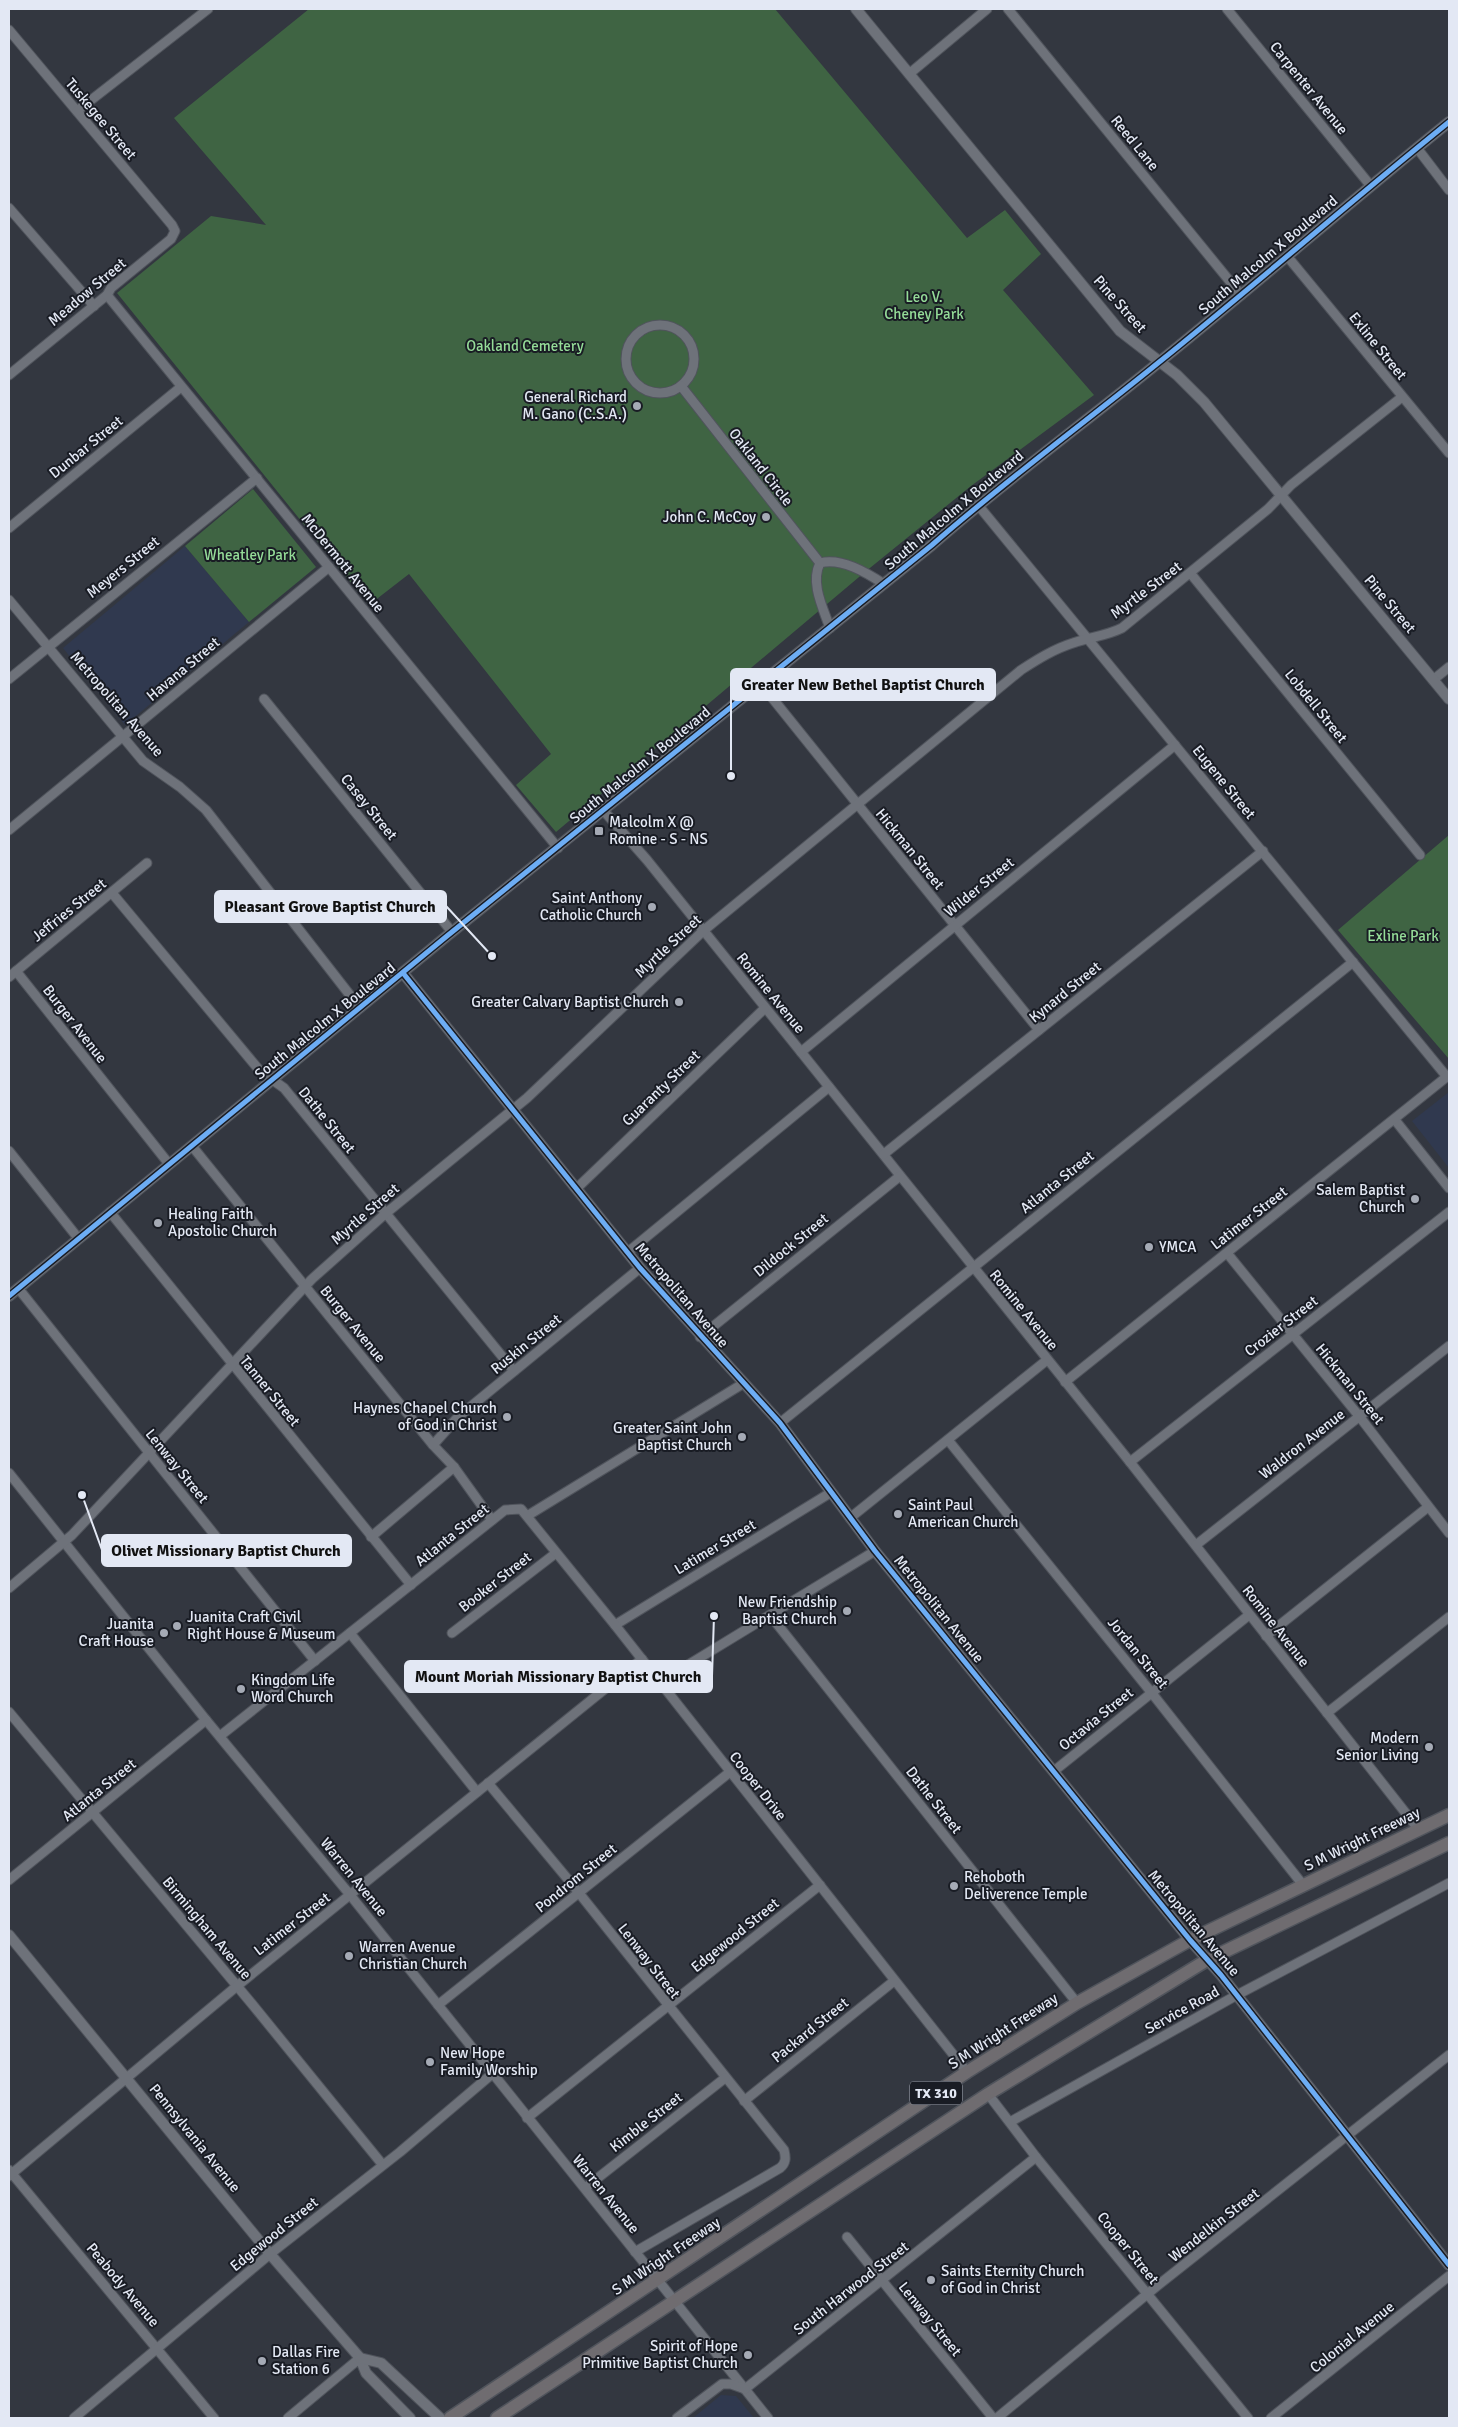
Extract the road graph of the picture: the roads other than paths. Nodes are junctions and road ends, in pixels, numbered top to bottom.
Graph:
1 (208, 9) edge
2 (856, 9) edge
3 (987, 9) edge
4 (1008, 9) edge
5 (1227, 9) edge
6 (9, 30) edge
7 (909, 74) junction
8 (77, 111) junction
9 (1449, 122) edge
10 (1417, 148) junction
11 (1370, 186) junction
12 (1449, 190) edge
13 (9, 208) edge
14 (172, 224) joint
15 (1286, 256) junction
16 (107, 295) junction
17 (1241, 295) junction
18 (94, 306) junction
19 (1159, 362) junction
20 (9, 375) edge
21 (681, 386) junction
22 (181, 387) junction
23 (1402, 397) junction
24 (1449, 453) edge
25 (257, 478) junction
26 (1280, 497) junction
27 (978, 505) junction
28 (9, 528) edge
29 (820, 563) junction
30 (329, 567) junction
31 (1190, 574) junction
32 (884, 584) junction
33 (9, 600) edge
34 (830, 628) junction
35 (1090, 639) junction
36 (48, 646) junction
37 (1449, 667) edge
38 (9, 679) edge
39 (1433, 680) junction
40 (761, 684) junction
41 (264, 699) dead end
42 (1449, 700) edge
43 (123, 737) junction
44 (1176, 745) junction
45 (857, 805) junction
46 (603, 810) junction
47 (9, 830) edge
48 (558, 848) junction
49 (1263, 851) junction
50 (1420, 855) dead end
51 (147, 863) dead end
52 (112, 892) junction
53 (954, 926) junction
54 (703, 931) junction
55 (452, 932) junction
56 (1353, 962) junction
57 (403, 973) junction
58 (12, 974) edge
59 (360, 1008) junction
60 (764, 1009) junction
61 (1039, 1030) junction
62 (801, 1052) junction
63 (1448, 1076) edge
64 (273, 1080) junction
65 (829, 1088) junction
66 (514, 1109) junction
67 (1395, 1120) junction
68 (192, 1146) junction
69 (9, 1151) edge
70 (884, 1154) junction
71 (169, 1164) junction
72 (900, 1176) junction
73 (577, 1188) junction
74 (1449, 1188) edge
75 (110, 1212) junction
76 (1449, 1212) edge
77 (385, 1214) junction
78 (78, 1238) junction
79 (628, 1252) junction
80 (1226, 1253) junction
81 (972, 1267) junction
82 (640, 1268) junction
83 (305, 1286) junction
84 (18, 1288) junction
85 (9, 1296) edge
86 (1292, 1334) junction
87 (700, 1337) junction
88 (1449, 1346) edge
89 (1047, 1360) junction
90 (232, 1364) junction
91 (514, 1371) junction
92 (1065, 1382) junction
93 (744, 1383) junction
94 (1359, 1416) junction
95 (780, 1423) junction
96 (948, 1440) junction
97 (433, 1445) junction
98 (149, 1454) junction
99 (1130, 1462) junction
100 (454, 1467) junction
101 (9, 1473) edge
102 (830, 1493) junction
103 (1428, 1507) junction
104 (527, 1516) junction
105 (850, 1518) junction
106 (492, 1520) junction
107 (1449, 1533) edge
108 (371, 1537) junction
109 (64, 1542) junction
110 (1196, 1545) junction
111 (875, 1551) junction
112 (556, 1553) junction
113 (411, 1585) junction
114 (9, 1588) edge
115 (770, 1615) junction
116 (1249, 1615) junction
117 (1449, 1617) edge
118 (615, 1625) junction
119 (350, 1633) junction
120 (452, 1633) dead end
121 (1266, 1636) junction
122 (642, 1659) junction
123 (315, 1661) junction
124 (660, 1682) junction
125 (1151, 1692) junction
126 (9, 1712) edge
127 (1327, 1713) junction
128 (206, 1720) junction
129 (220, 1736) junction
130 (1054, 1771) junction
131 (730, 1772) junction
132 (488, 1783) junction
133 (477, 1792) junction
134 (93, 1813) junction
135 (1449, 1815) edge
136 (1419, 1830) junction
137 (1449, 1843) edge
138 (9, 1880) edge
139 (1449, 1883) edge
140 (820, 1885) junction
141 (1303, 1885) junction
142 (579, 1893) junction
143 (351, 1896) junction
144 (9, 1935) edge
145 (1190, 1940) junction
146 (1208, 1960) junction
147 (894, 1981) junction
148 (237, 1986) junction
149 (1237, 1995) junction
150 (1077, 2003) junction
151 (438, 2005) junction
152 (667, 2006) junction
153 (1449, 2055) edge
154 (967, 2072) junction
155 (492, 2074) junction
156 (126, 2078) junction
157 (725, 2078) junction
158 (988, 2094) junction
159 (744, 2101) junction
160 (527, 2118) junction
161 (1010, 2122) junction
162 (1348, 2137) junction
163 (1036, 2157) junction
164 (382, 2164) junction
165 (10, 2173) edge
166 (585, 2188) junction
167 (847, 2237) dead end
168 (635, 2252) junction
169 (270, 2254) junction
170 (1449, 2265) edge
171 (1449, 2276) edge
172 (658, 2281) junction
173 (882, 2281) junction
174 (1148, 2295) junction
175 (676, 2302) junction
176 (159, 2349) junction
177 (360, 2358) junction
178 (745, 2389) junction
179 (74, 2418) edge
180 (214, 2418) edge
181 (288, 2418) edge
182 (410, 2418) edge
183 (440, 2418) edge
184 (450, 2418) edge
185 (497, 2418) edge
186 (677, 2418) edge
187 (768, 2418) edge
188 (993, 2418) edge
189 (997, 2418) edge
190 (1248, 2418) edge
191 (1271, 2418) edge

1 - 8 street
2 - 7 street, Pine Street
3 - 7 street
4 - 17 street, Reed Lane
5 - 11 street, Carpenter Avenue
6 - 8 street, Tuskegee Street
7 - 19 street, Pine Street
8 - 14 street, Tuskegee Street
9 - 10 street, South Malcolm X Boulevard
10 - 11 street, South Malcolm X Boulevard
10 - 12 street
11 - 15 street, South Malcolm X Boulevard
13 - 18 street
14 - 16 street, Meadow Street
15 - 17 street, South Malcolm X Boulevard
15 - 23 street, Exline Street
16 - 18 street, Meadow Street
16 - 22 street, McDermott Avenue
17 - 19 street, South Malcolm X Boulevard
18 - 20 street, Meadow Street
19 - 26 street, Pine Street
19 - 27 street, South Malcolm X Boulevard
21 - 21 street
21 - 29 street, Oakland Circle
22 - 25 street, McDermott Avenue
22 - 28 street, Dunbar Street
23 - 24 street, Exline Street
23 - 26 street, Myrtle Street
25 - 30 street, McDermott Avenue
25 - 36 street, Meyers Street
26 - 31 street, Myrtle Street
26 - 39 street, Pine Street
27 - 32 street, South Malcolm X Boulevard
27 - 35 street, Eugene Street
29 - 32 street
29 - 34 street
30 - 43 street, Havana Street
30 - 48 street, McDermott Avenue
31 - 35 street, Myrtle Street
31 - 50 street, Lobdell Street
32 - 34 street, South Malcolm X Boulevard
33 - 36 street, Metropolitan Avenue
34 - 40 street, South Malcolm X Boulevard
35 - 44 street, Eugene Street
35 - 45 street, Myrtle Street
36 - 38 street, Meyers Street
36 - 43 street, Metropolitan Avenue
37 - 39 street
39 - 42 street, Pine Street
40 - 45 street, Hickman Street
40 - 46 street, South Malcolm X Boulevard
41 - 55 street, Casey Street
43 - 47 street, Havana Street
43 - 59 street, Metropolitan Avenue
44 - 49 street, Eugene Street
44 - 53 street, Wilder Street
45 - 53 street, Hickman Street
45 - 54 street, Myrtle Street
46 - 48 street, South Malcolm X Boulevard
46 - 54 street, Romine Avenue
48 - 55 street, South Malcolm X Boulevard
49 - 56 street, Eugene Street
49 - 61 street, Kynard Street
51 - 52 street, Jeffries Street
52 - 58 street, Jeffries Street
52 - 64 street, Dathe Street
53 - 61 street, Hickman Street
53 - 62 street, Wilder Street
54 - 60 street, Romine Avenue
54 - 66 street, Myrtle Street
55 - 57 street, South Malcolm X Boulevard
56 - 63 street, Eugene Street
56 - 81 street, Atlanta Street
57 - 59 street, South Malcolm X Boulevard
57 - 66 street, Metropolitan Avenue
58 - 71 street, Burger Avenue
59 - 64 street, South Malcolm X Boulevard
60 - 62 street, Romine Avenue
60 - 73 street, Guaranty Street
61 - 70 street, Kynard Street
62 - 65 street, Romine Avenue
63 - 67 street, Latimer Street
64 - 68 street, South Malcolm X Boulevard
64 - 77 street, Dathe Street
65 - 70 street, Romine Avenue
65 - 79 street
66 - 73 street, Metropolitan Avenue
66 - 77 street, Myrtle Street
67 - 74 street
67 - 80 street, Latimer Street
68 - 71 street, South Malcolm X Boulevard
68 - 83 street, Burger Avenue
69 - 78 street
70 - 72 street, Romine Avenue
71 - 75 street, South Malcolm X Boulevard
72 - 81 street, Romine Avenue
72 - 87 street, Dildock Street
73 - 79 street, Metropolitan Avenue
75 - 78 street, South Malcolm X Boulevard
75 - 90 street, Tanner Street
76 - 86 street, Crozier Street
77 - 83 street, Myrtle Street
77 - 91 street, Dathe Street
78 - 84 street, South Malcolm X Boulevard
79 - 82 street, Metropolitan Avenue
80 - 86 street, Hickman Street
80 - 92 street, Latimer Street
81 - 89 street, Romine Avenue
81 - 95 street, Atlanta Street
82 - 87 street, Metropolitan Avenue
82 - 91 street, Ruskin Street
83 - 90 street, Myrtle Street
83 - 97 street, Burger Avenue
84 - 85 street, South Malcolm X Boulevard
84 - 98 street, Lenway Street
86 - 94 street, Hickman Street
86 - 99 street, Crozier Street
87 - 93 street, Metropolitan Avenue
88 - 94 street, Waldron Avenue
89 - 92 street, Romine Avenue
89 - 96 street
90 - 98 street, Myrtle Street
90 - 108 street, Tanner Street
91 - 97 street, Ruskin Street
92 - 99 street, Romine Avenue
93 - 95 street, Metropolitan Avenue
93 - 104 street
94 - 103 street, Hickman Street
94 - 110 street, Waldron Avenue
95 - 102 street, Metropolitan Avenue
96 - 105 street
96 - 125 street, Jordan Street
97 - 100 street, Burger Avenue
98 - 109 street, Myrtle Street
98 - 123 street, Lenway Street
99 - 110 street, Romine Avenue
100 - 106 street, Burger Avenue
100 - 108 street
101 - 109 street, Warren Avenue
102 - 105 street, Metropolitan Avenue
102 - 118 street, Latimer Street
103 - 107 street, Hickman Street
103 - 121 street
104 - 106 street, Atlanta Street
104 - 112 street, Cooper Drive
105 - 111 street, Metropolitan Avenue
106 - 113 street, Atlanta Street
108 - 113 street, Tanner Street
109 - 114 street, Myrtle Street
109 - 128 street, Warren Avenue
110 - 116 street, Romine Avenue
111 - 115 street
111 - 130 street, Metropolitan Avenue
112 - 118 street, Cooper Drive
112 - 120 street, Booker Street
113 - 119 street, Atlanta Street
115 - 124 street
115 - 150 street, Dathe Street
116 - 121 street, Romine Avenue
116 - 125 street, Octavia Street
117 - 127 street
118 - 122 street, Cooper Drive
119 - 123 street, Atlanta Street
119 - 133 street
121 - 127 street, Romine Avenue
122 - 124 street, Cooper Drive
122 - 132 street, Latimer Street
123 - 129 street, Atlanta Street
124 - 131 street, Cooper Drive
125 - 130 street, Octavia Street
125 - 141 street, Jordan Street
126 - 134 street, Birmingham Avenue
127 - 136 street, Romine Avenue
128 - 129 street, Warren Avenue
128 - 134 street, Atlanta Street
129 - 143 street, Warren Avenue
130 - 145 street, Metropolitan Avenue
131 - 140 street, Cooper Drive
131 - 142 street, Pondrom Street
132 - 133 street, Latimer Street
132 - 142 street, Lenway Street
133 - 143 street, Latimer Street
134 - 138 street, Atlanta Street
134 - 148 street, Birmingham Avenue
135 - 136 main road, S M Wright Freeway / TX 310
136 - 141 main road, S M Wright Freeway / TX 310
137 - 146 main road, TX 310
139 - 149 street, Service Road
140 - 147 street, Cooper Drive
140 - 152 street, Edgewood Street
141 - 145 main road, S M Wright Freeway / TX 310
142 - 151 street, Pondrom Street
142 - 152 street, Lenway Street
143 - 148 street, Latimer Street
143 - 151 street, Warren Avenue
144 - 156 street, Pennsylvania Avenue
145 - 146 street, Metropolitan Avenue
145 - 150 main road, S M Wright Freeway / TX 310
146 - 149 street, Metropolitan Avenue
146 - 158 main road, TX 310
147 - 154 street, Cooper Drive
147 - 159 street, Packard Street
148 - 156 street, Latimer Street
148 - 164 street, Birmingham Avenue
149 - 161 street, Service Road
149 - 162 street, Metropolitan Avenue
150 - 154 main road, S M Wright Freeway / TX 310
151 - 155 street, Warren Avenue
152 - 157 street, Lenway Street
152 - 160 street, Edgewood Street
153 - 162 street, Wendelkin Street
154 - 172 main road, S M Wright Freeway / TX 310
155 - 160 street, Warren Avenue
155 - 164 street, Edgewood Street
156 - 165 street, Latimer Street
156 - 169 street, Pennsylvania Avenue
157 - 159 street, Lenway Street
157 - 166 street, Kimble Street
158 - 161 street, Cooper Street
158 - 175 main road, TX 310
159 - 168 street, Lenway Street
160 - 166 street, Warren Avenue
161 - 163 street, Cooper Street
162 - 170 street, Metropolitan Avenue
162 - 174 street, Wendelkin Street
163 - 173 street, South Harwood Street
163 - 174 street, Cooper Street
164 - 169 street, Edgewood Street
165 - 176 street, Peabody Avenue
166 - 168 street, Warren Avenue
167 - 173 street, Lenway Street
168 - 172 street, Warren Avenue
169 - 176 street, Edgewood Street
169 - 177 street, Pennsylvania Avenue
171 - 191 street, Colonial Avenue
172 - 175 street, Warren Avenue
172 - 184 main road, S M Wright Freeway / TX 310
173 - 178 street, South Harwood Street
173 - 188 street, Lenway Street
174 - 189 street, Wendelkin Street
174 - 190 street, Cooper Street
175 - 178 street, Warren Avenue
175 - 185 main road, TX 310
176 - 179 street, Edgewood Street
176 - 180 street, Peabody Avenue
177 - 181 street
177 - 182 street, Pennsylvania Avenue
177 - 183 street
178 - 186 street
178 - 187 street, Warren Avenue

